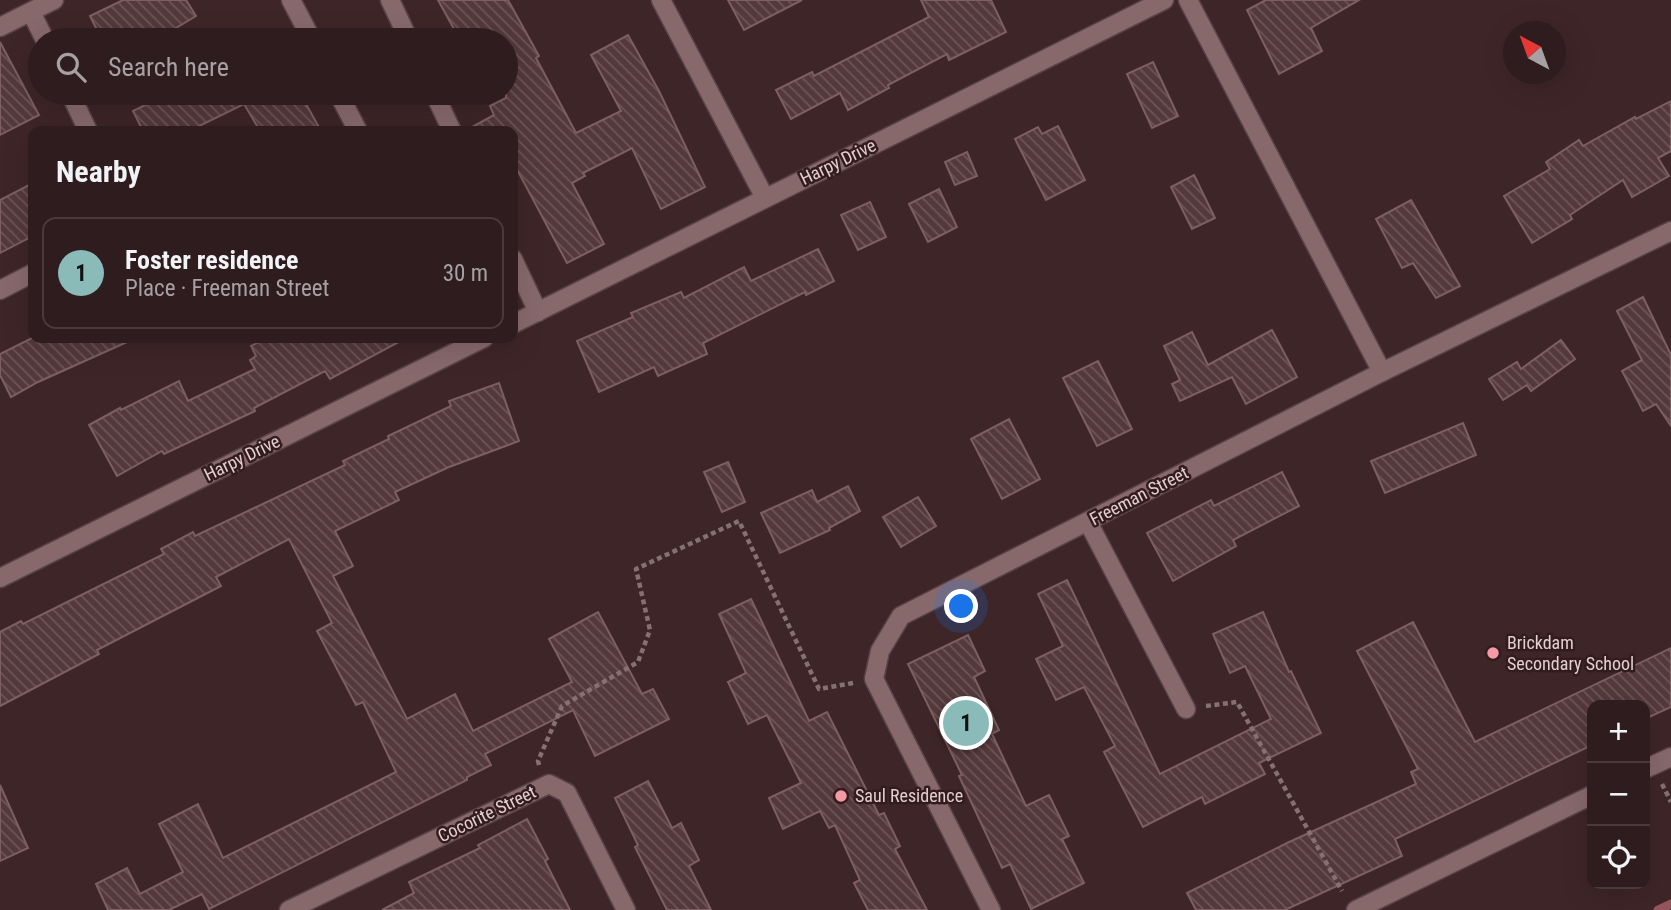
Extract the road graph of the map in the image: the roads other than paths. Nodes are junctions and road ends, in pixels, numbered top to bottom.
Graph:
1 (54, 0) edge
2 (291, 0) edge
3 (390, 0) edge
4 (661, 0) edge
5 (1164, 0) edge
6 (1188, 0) edge
7 (32, 12) junction
8 (0, 27) edge
9 (39, 28) edge
10 (306, 28) edge
11 (403, 28) edge
12 (76, 105) edge
13 (344, 105) edge
14 (440, 105) edge
15 (86, 126) edge
16 (355, 126) edge
17 (450, 126) edge
18 (765, 198) junction
19 (1671, 232) edge
20 (518, 270) edge
21 (28, 276) edge
22 (0, 290) edge
23 (538, 312) junction
24 (518, 322) edge
25 (463, 343) edge
26 (1382, 372) junction
27 (1088, 522) junction
28 (0, 578) edge
29 (1186, 709) road end
30 (1671, 757) edge
31 (1650, 767) edge
32 (1587, 797) edge
33 (1351, 904) edge
34 (289, 910) edge
35 (626, 910) edge
36 (991, 910) edge

1 - 7 street
2 - 10 street
3 - 11 street
4 - 18 street
5 - 18 street, Harpy Drive
6 - 26 street
7 - 8 street
7 - 9 street
12 - 15 street
13 - 16 street
14 - 17 street
18 - 23 street, Harpy Drive
19 - 26 street, Freeman Street
20 - 23 street
21 - 22 street
23 - 24 street, Harpy Drive
25 - 28 street, Harpy Drive
26 - 27 street, Freeman Street
27 - 29 street
27 - 36 street, Freeman Street
30 - 31 street
32 - 33 street
34 - 35 street, Cocorite Street

